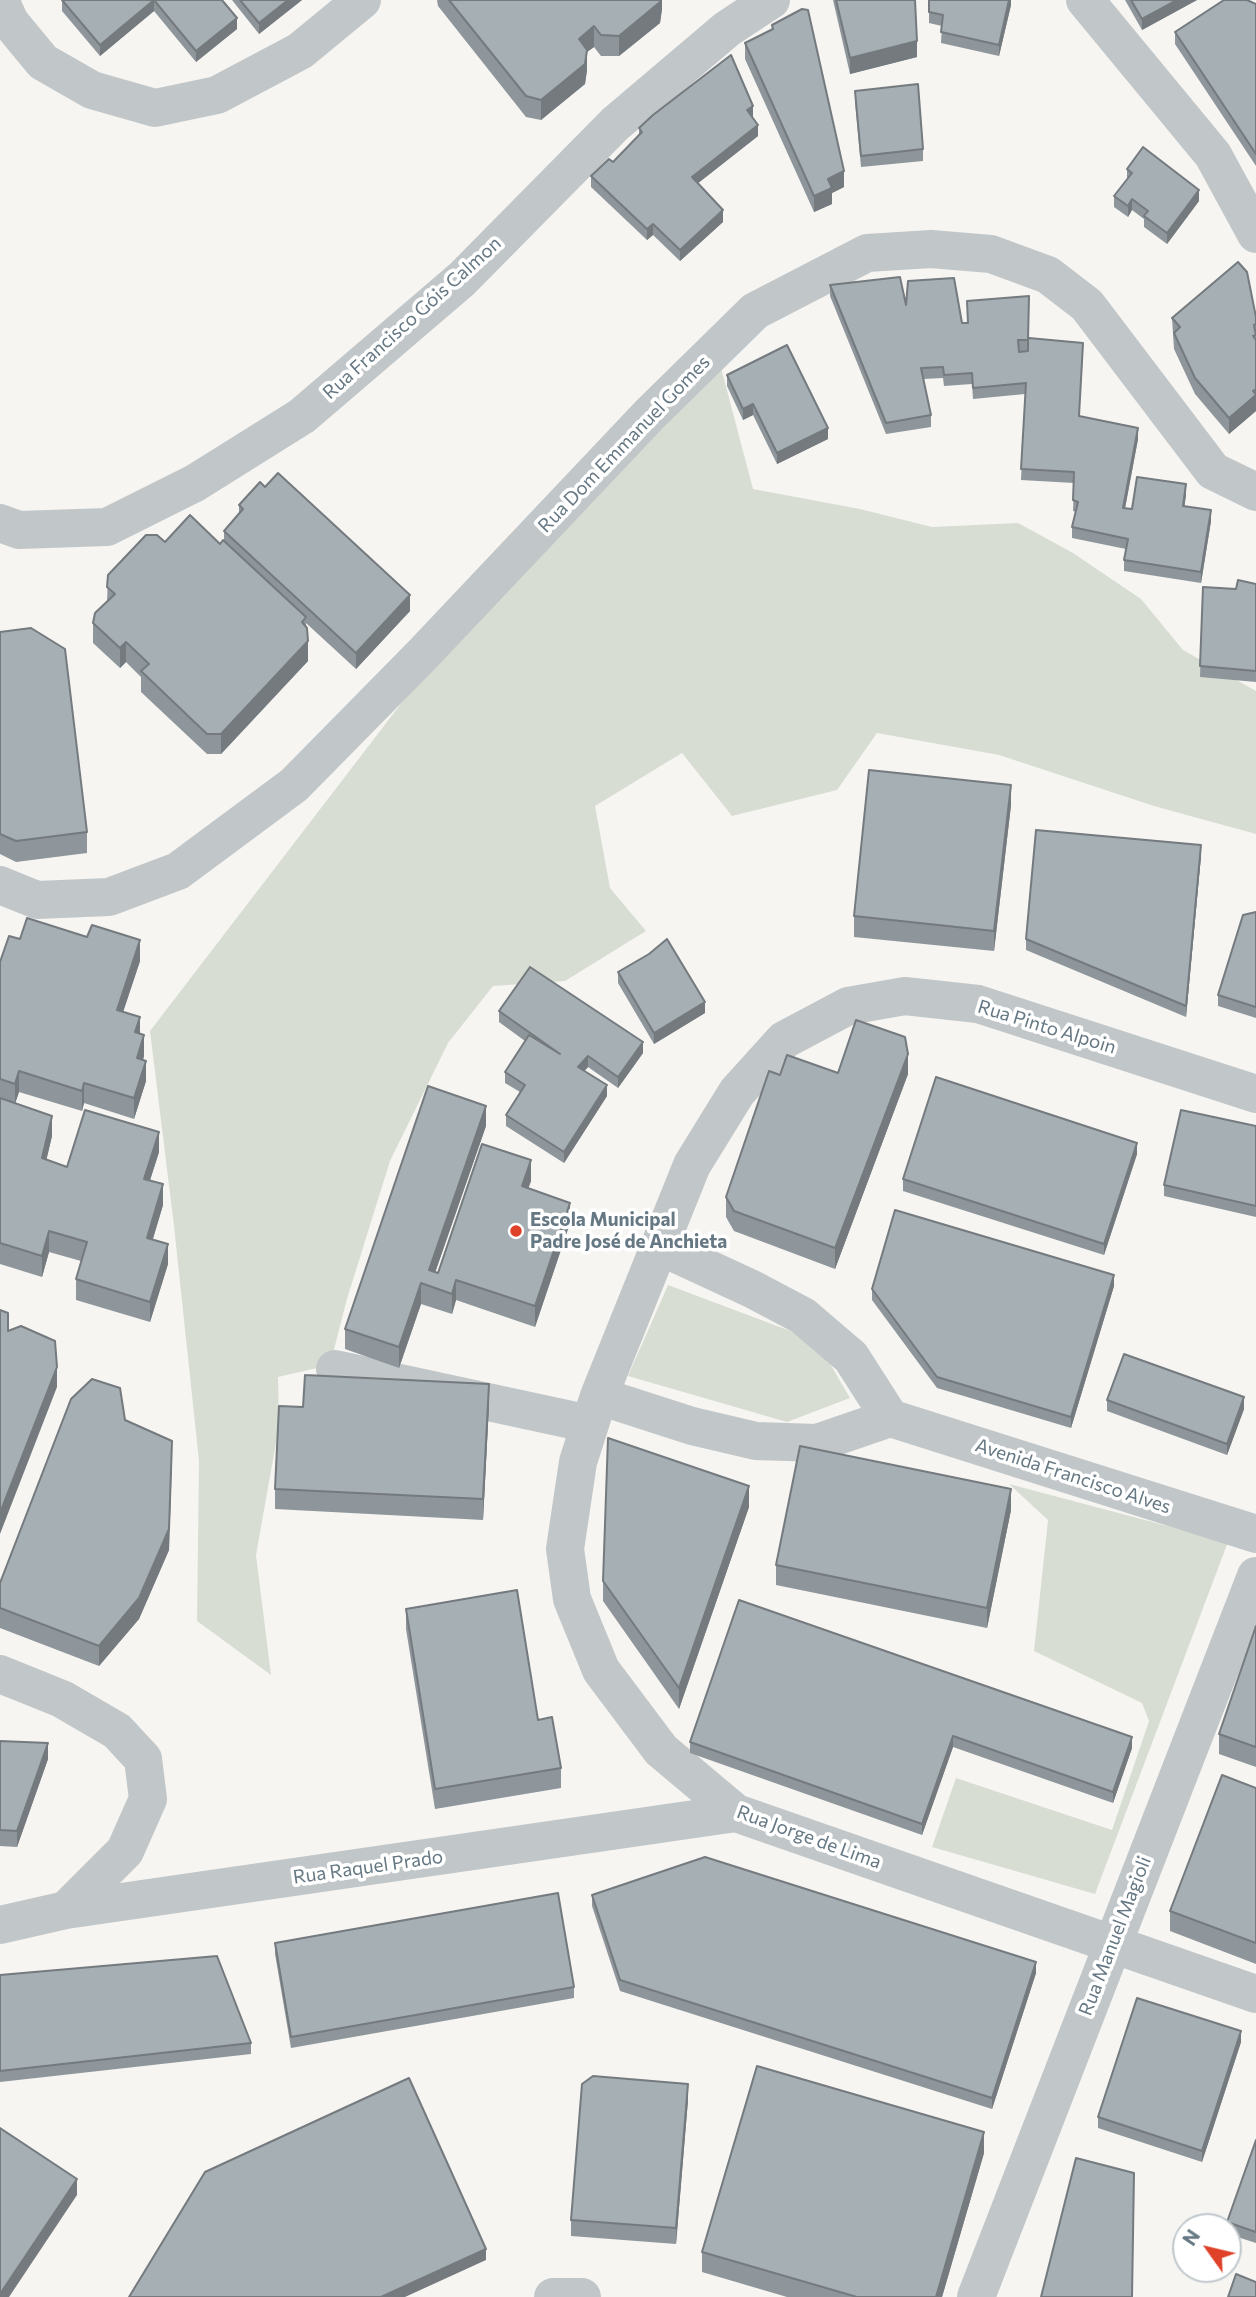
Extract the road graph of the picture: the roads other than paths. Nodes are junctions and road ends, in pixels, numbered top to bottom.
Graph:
1 (0, 0) edge
2 (362, 0) edge
3 (771, 0) edge
4 (1085, 0) edge
5 (1256, 234) edge
6 (1256, 492) edge
7 (0, 523) edge
8 (0, 885) edge
9 (1256, 1094) edge
10 (659, 1246) junction
11 (335, 1369) dead end
12 (595, 1410) junction
13 (890, 1418) junction
14 (1256, 1534) edge
15 (1256, 1576) edge
16 (0, 1674) edge
17 (736, 1813) junction
18 (66, 1910) junction
19 (0, 1925) edge
20 (1112, 1944) junction
21 (1256, 1994) edge
22 (553, 2297) edge
23 (582, 2297) edge
24 (976, 2297) edge

1 - 2 street
3 - 7 street, Rua Francisco Góis Calmon
4 - 5 street
6 - 8 street, Rua Dom Emmanuel Gomes
9 - 10 street, Rua Pinto Alpoin
10 - 12 street, Rua Pinto Alpoin
10 - 13 street
11 - 12 street
12 - 13 street
12 - 17 street, Rua Jorge de Lima
13 - 14 street, Avenida Francisco Alves
15 - 20 street, Rua Manuel Magioli
16 - 18 street
17 - 18 street, Rua Raquel Prado
17 - 20 street, Rua Jorge de Lima
18 - 19 street, Rua Raquel Prado
20 - 21 street, Rua Jorge de Lima
20 - 24 street, Rua Manuel Magioli
22 - 23 street

